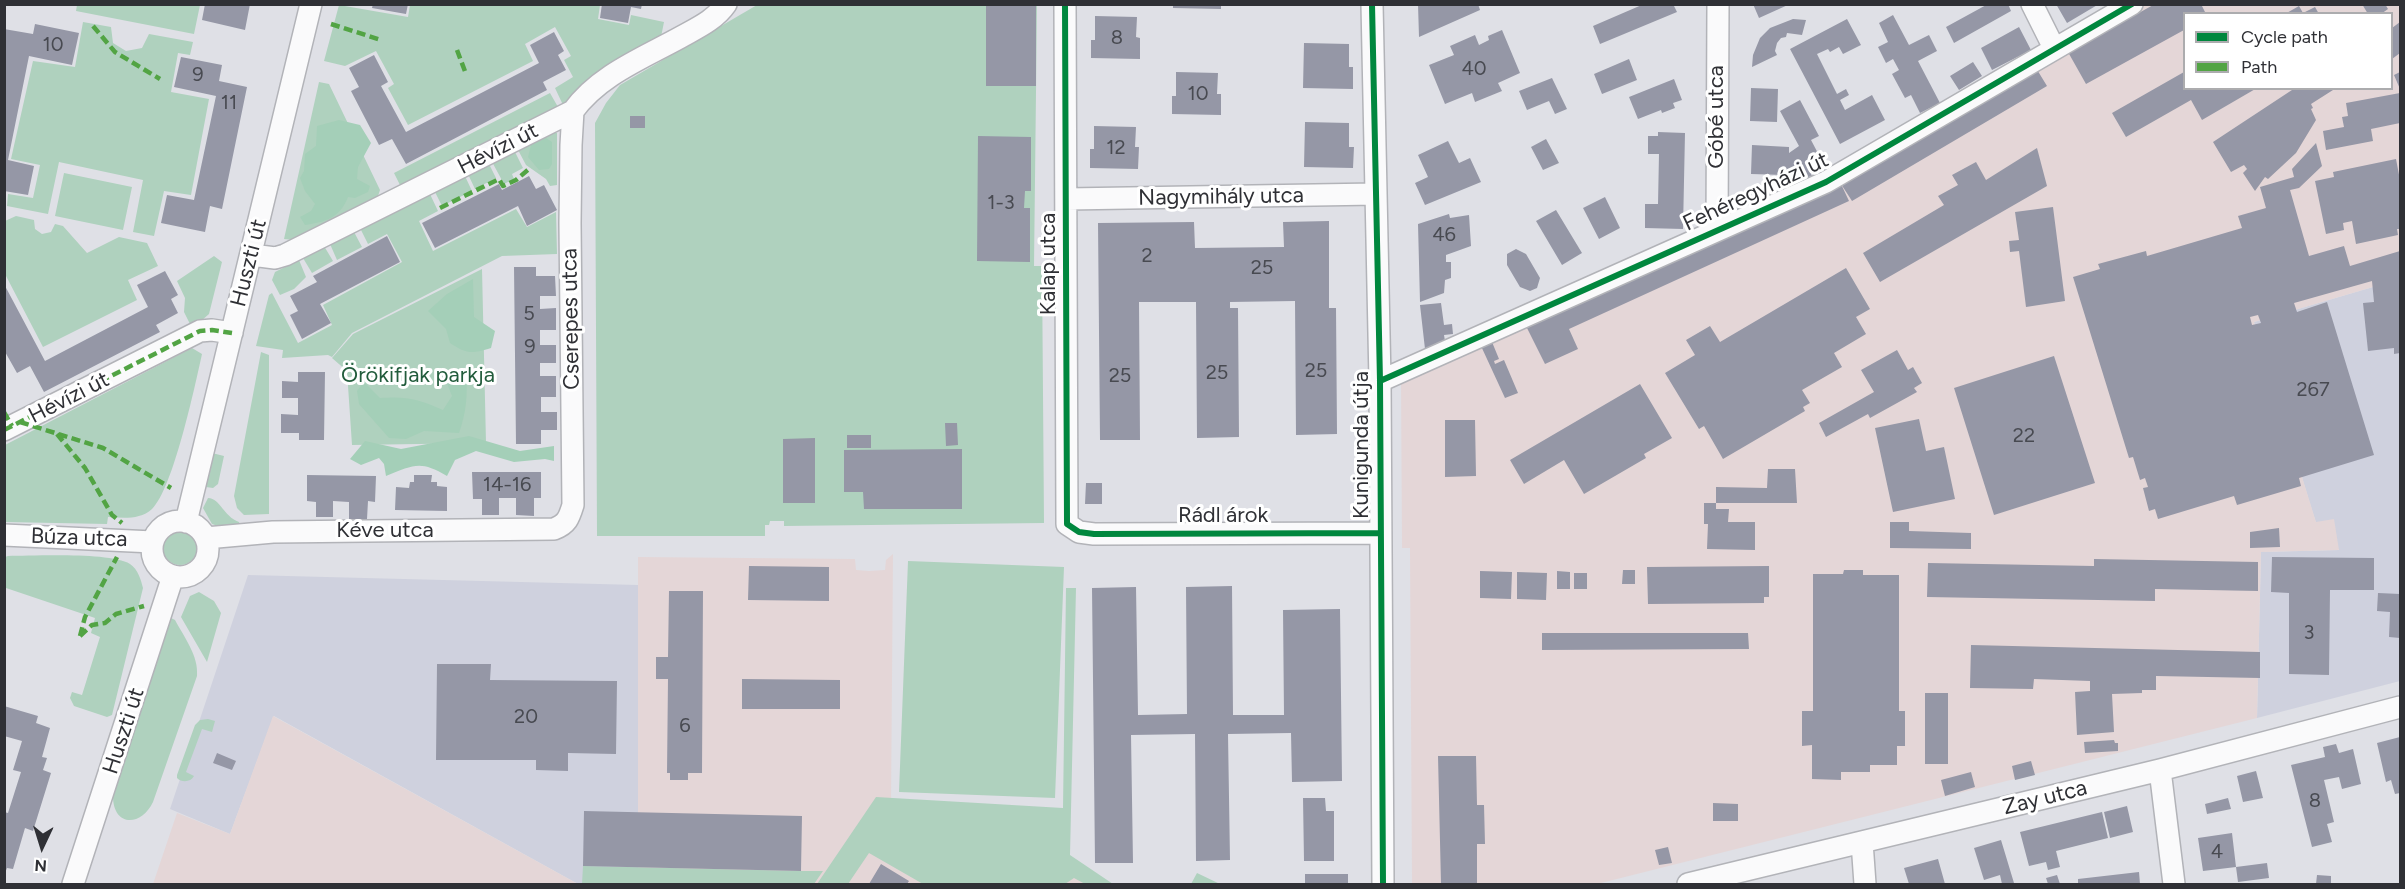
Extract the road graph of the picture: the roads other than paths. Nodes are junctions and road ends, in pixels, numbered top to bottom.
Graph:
1 (311, 4) edge
2 (726, 4) edge
3 (1065, 4) edge
4 (1372, 4) edge
5 (1718, 4) edge
6 (2032, 4) edge
7 (2132, 4) edge
8 (2054, 48) junction
9 (573, 111) junction
10 (1376, 194) junction
11 (1067, 199) junction
12 (1717, 230) junction
13 (252, 255) junction
14 (232, 333) junction
15 (1380, 381) junction
16 (7, 423) edge
17 (186, 522) junction
18 (1067, 524) joint
19 (563, 525) joint
20 (1380, 533) junction
21 (4, 535) edge
22 (206, 538) junction
23 (153, 542) junction
24 (173, 576) junction
25 (2400, 707) edge
26 (2160, 770) junction
27 (1862, 842) junction
28 (73, 885) edge
29 (1383, 885) edge
30 (1688, 885) edge
31 (1865, 885) edge
32 (2174, 885) edge

1 - 13 street, Huszti út
2 - 9 street, Hévízi út
3 - 11 street, Kalap utca
4 - 10 street, Kunigunda útja
5 - 12 street, Góbé utca
6 - 8 street
7 - 8 street, Fehéregyházi út
8 - 12 street, Fehéregyházi út
9 - 13 street, Hévízi út
9 - 19 street, Cserepes utca
10 - 11 street, Nagymihály utca
10 - 15 street, Kunigunda útja
11 - 18 street, Kalap utca
12 - 15 street, Fehéregyházi út
13 - 14 street, Huszti út
14 - 16 street, Hévízi út
14 - 17 street, Huszti út
15 - 20 street, Kunigunda útja
17 - 22 street
17 - 23 street
18 - 20 street, Rádl árok
19 - 22 street, Kéve utca
20 - 29 street, Kunigunda útja
21 - 23 street, Búza utca
22 - 24 street
23 - 24 street
24 - 28 street, Huszti út
25 - 26 street, Zay utca
26 - 27 street, Zay utca
26 - 32 street
27 - 30 street, Zay utca
27 - 31 street

